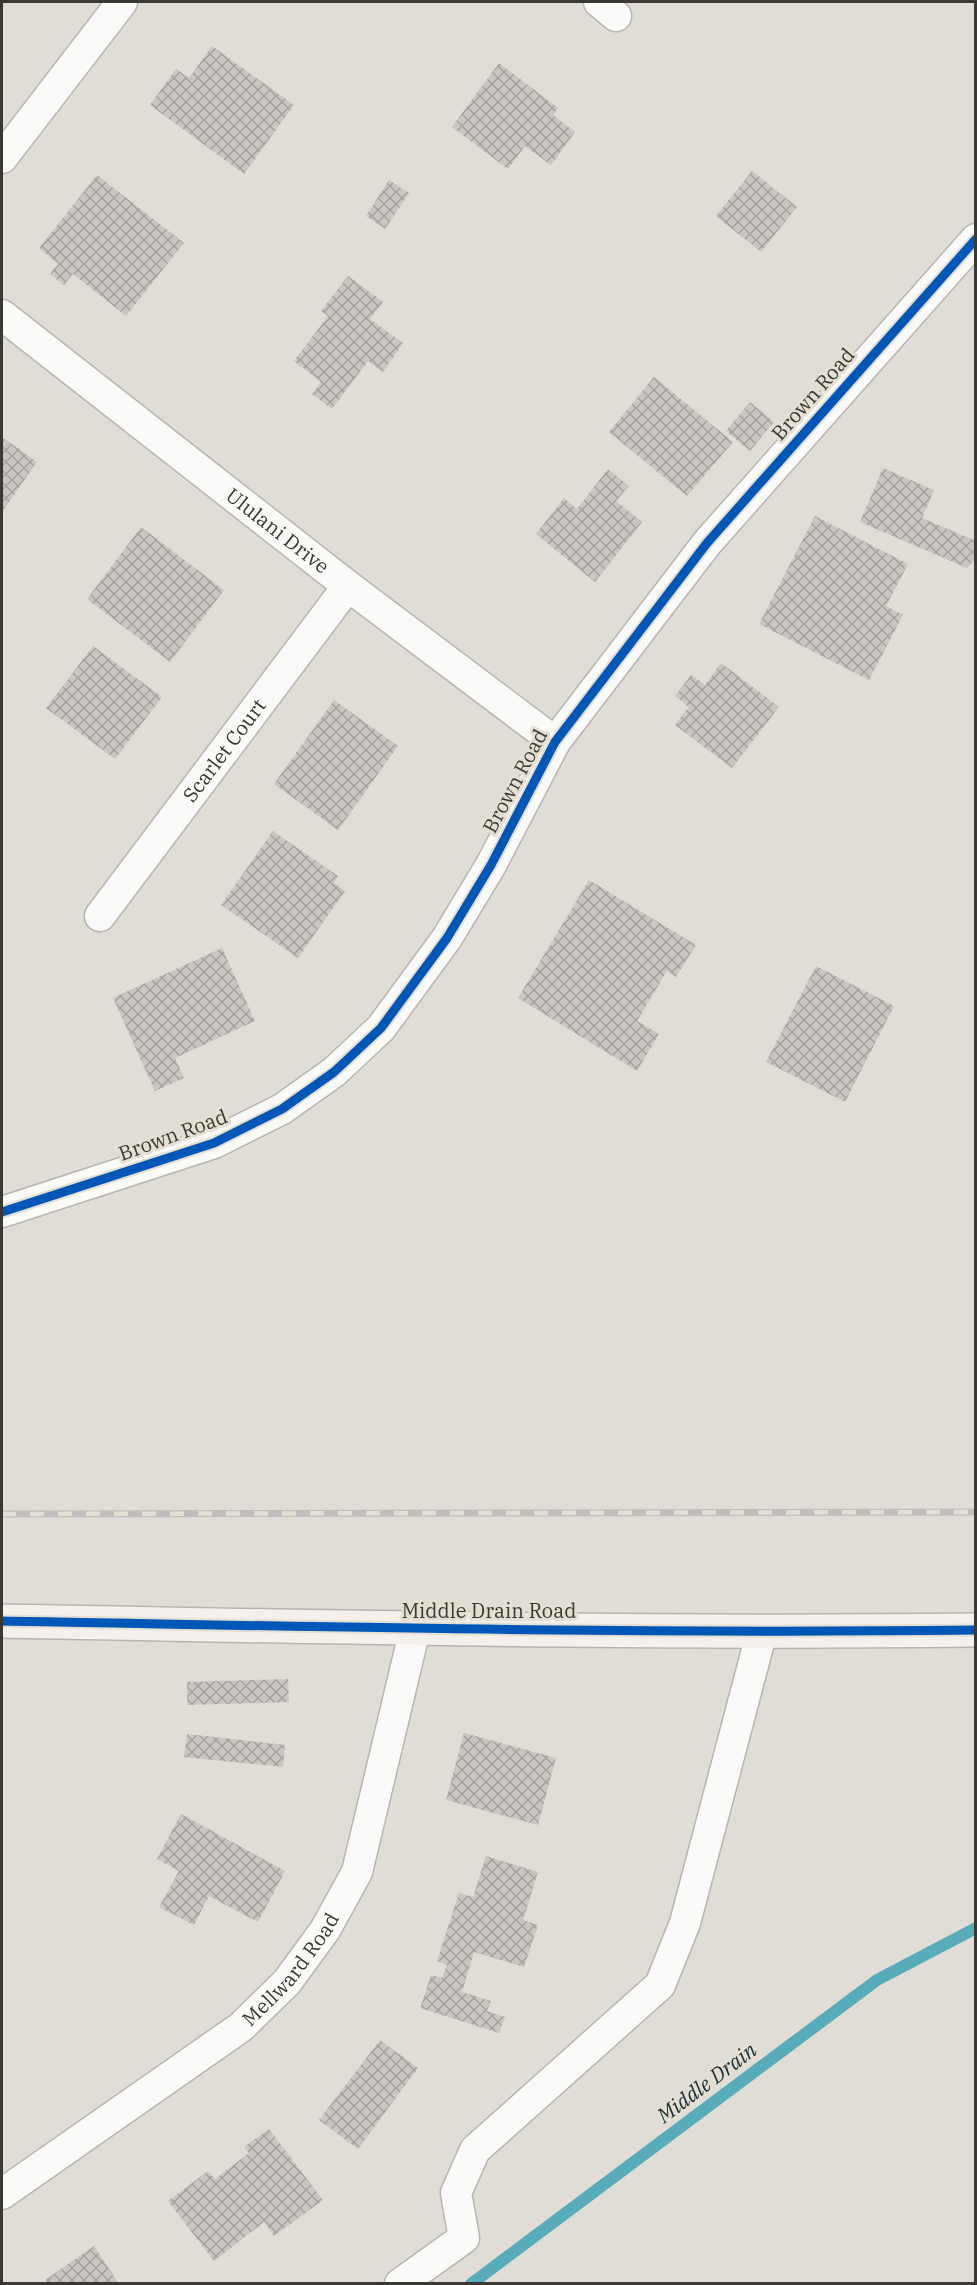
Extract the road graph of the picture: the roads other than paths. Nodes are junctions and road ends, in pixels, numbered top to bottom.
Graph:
1 (122, 2) edge
2 (2, 158) edge
3 (975, 239) edge
4 (2, 315) edge
5 (348, 586) junction
6 (555, 742) junction
7 (100, 916) dead end
8 (2, 1212) edge
9 (2, 1621) edge
10 (415, 1629) junction
11 (975, 1630) edge
12 (762, 1631) junction
13 (2, 2194) edge
14 (400, 2283) edge

1 - 2 street
3 - 6 street, Brown Road
4 - 5 street, Ululani Drive
5 - 6 street, Ululani Drive
5 - 7 street, Scarlet Court
6 - 8 street, Brown Road
9 - 10 street, Middle Drain Road
10 - 12 street, Middle Drain Road
10 - 13 street, Mellward Road
11 - 12 street, Middle Drain Road
12 - 14 street

